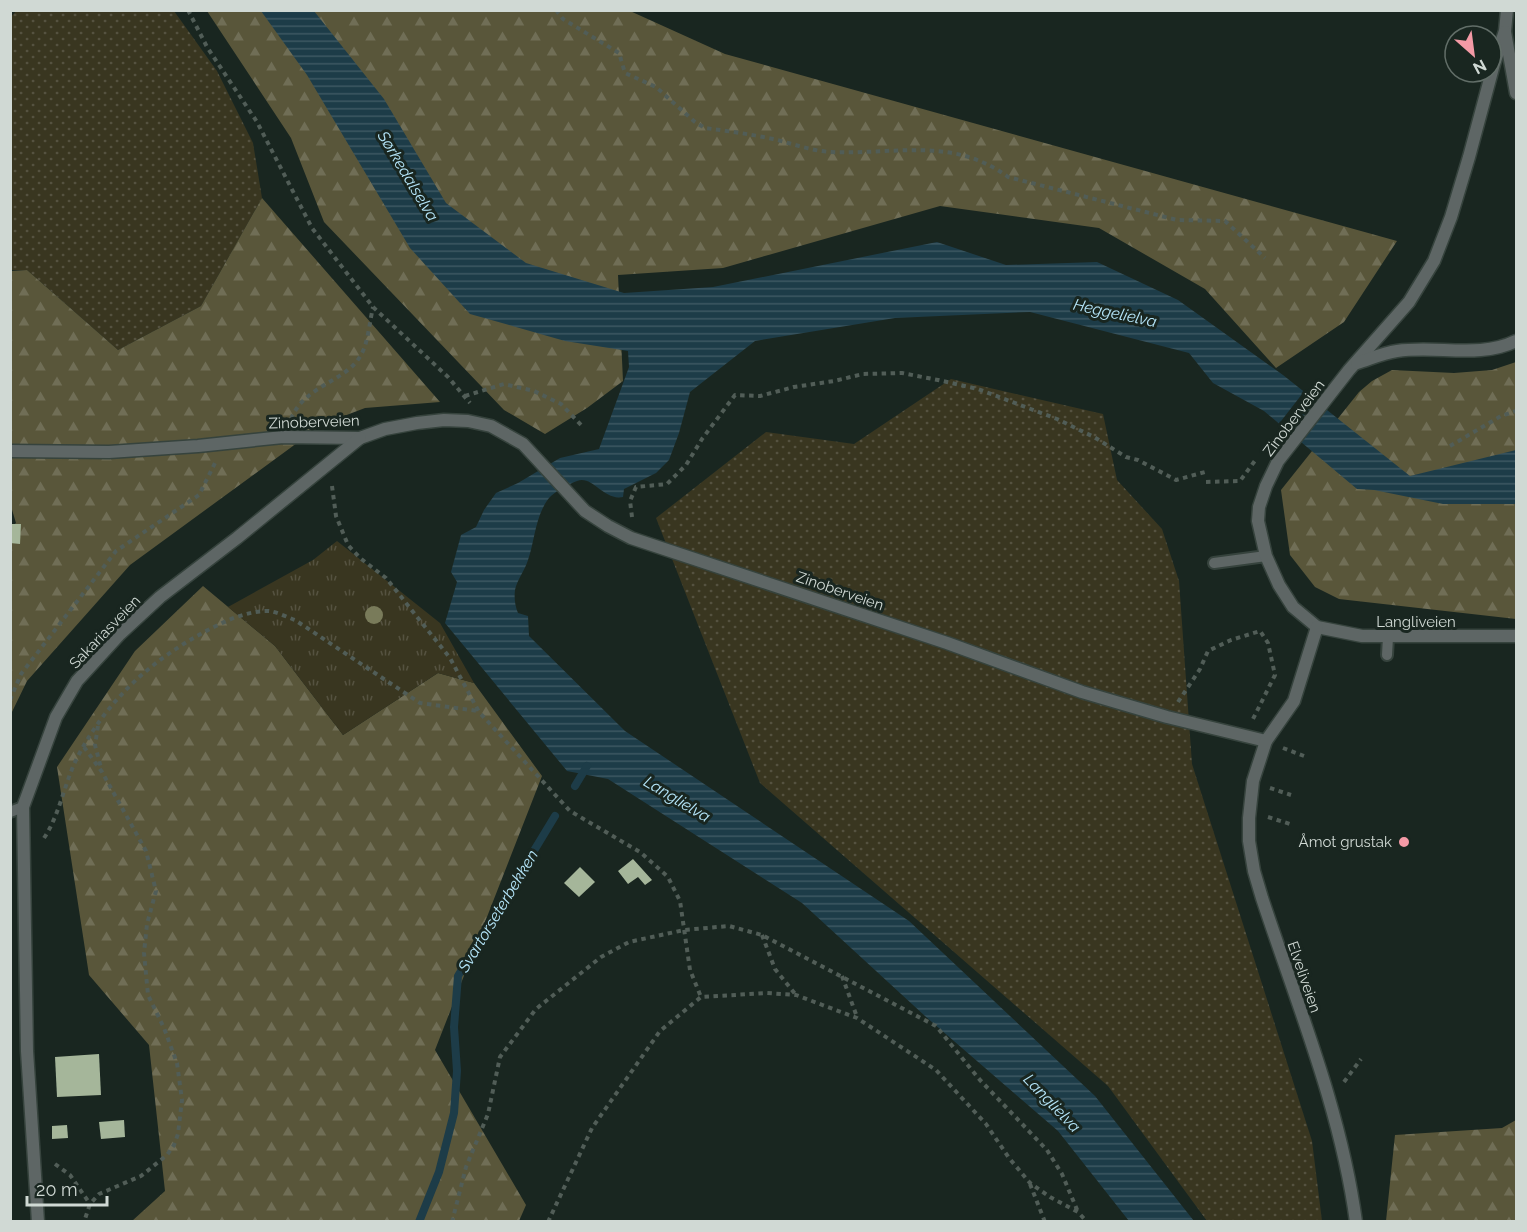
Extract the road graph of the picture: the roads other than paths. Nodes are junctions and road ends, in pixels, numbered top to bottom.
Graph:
1 (1507, 10) edge
2 (1505, 31) junction
3 (1516, 93) edge
4 (1516, 340) edge
5 (1352, 367) junction
6 (360, 438) junction
7 (10, 451) edge
8 (1266, 556) junction
9 (1214, 563) dead end
10 (1317, 627) junction
11 (1516, 636) edge
12 (1388, 637) junction
13 (1387, 654) dead end
14 (1266, 741) junction
15 (23, 807) junction
16 (10, 812) edge
17 (38, 1221) edge
18 (1356, 1221) edge

1 - 2 street, Zinoberveien
2 - 3 street, Zinoberveien
2 - 5 street, Zinoberveien
4 - 5 street
5 - 8 street, Zinoberveien
6 - 7 street, Zinoberveien
6 - 14 street, Zinoberveien
6 - 15 street, Sakariasveien
8 - 9 lane
8 - 10 street, Zinoberveien
10 - 12 street, Langliveien
10 - 14 street
11 - 12 street, Langliveien
12 - 13 lane
14 - 18 street, Elveliveien
15 - 16 lane
15 - 17 street, Sakariasveien

